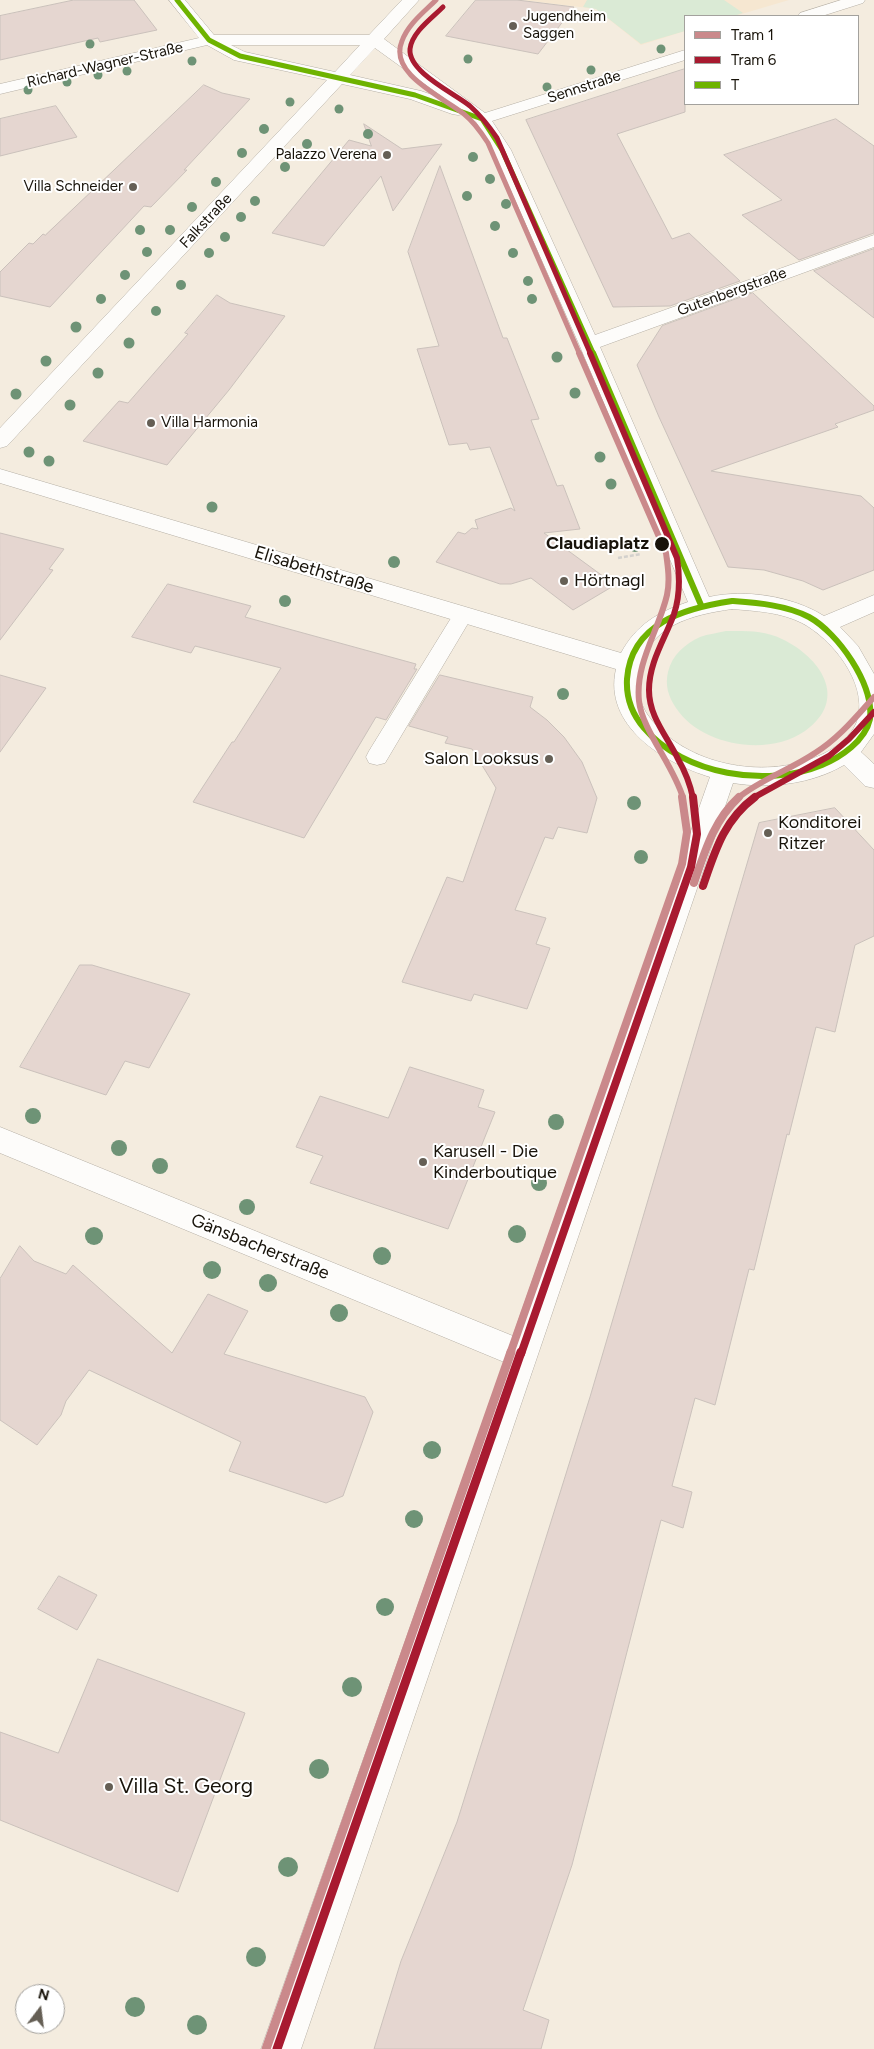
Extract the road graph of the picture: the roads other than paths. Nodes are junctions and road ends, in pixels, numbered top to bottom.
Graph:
1 (177, 0) edge
2 (411, 0) edge
3 (857, 0) edge
4 (809, 15) edge
5 (209, 40) junction
6 (374, 40) junction
7 (684, 55) edge
8 (339, 78) junction
9 (0, 89) edge
10 (482, 119) junction
11 (874, 240) edge
12 (589, 344) junction
13 (0, 441) edge
14 (0, 476) edge
15 (874, 603) edge
16 (701, 605) junction
17 (463, 615) junction
18 (824, 625) junction
19 (628, 663) junction
20 (872, 675) edge
21 (846, 752) junction
22 (376, 757) dead end
23 (724, 772) junction
24 (874, 779) edge
25 (0, 1140) edge
26 (521, 1354) junction
27 (280, 2049) edge

1 - 5 street
2 - 6 street, Falkstraße
3 - 4 street
5 - 6 street, Richard-Wagner-Straße
5 - 8 street
5 - 9 street, Richard-Wagner-Straße
6 - 8 street, Falkstraße
6 - 10 street
7 - 10 street, Sennstraße
8 - 10 street
8 - 13 street, Falkstraße
10 - 12 street
11 - 12 street, Gutenbergstraße
12 - 16 street
14 - 17 street, Elisabethstraße
15 - 18 street
16 - 18 street
16 - 19 street
17 - 19 street, Elisabethstraße
17 - 22 lane
18 - 20 street
19 - 23 street
20 - 21 street
21 - 23 street
21 - 24 street
23 - 26 street
25 - 26 street, Gänsbacherstraße
26 - 27 street

